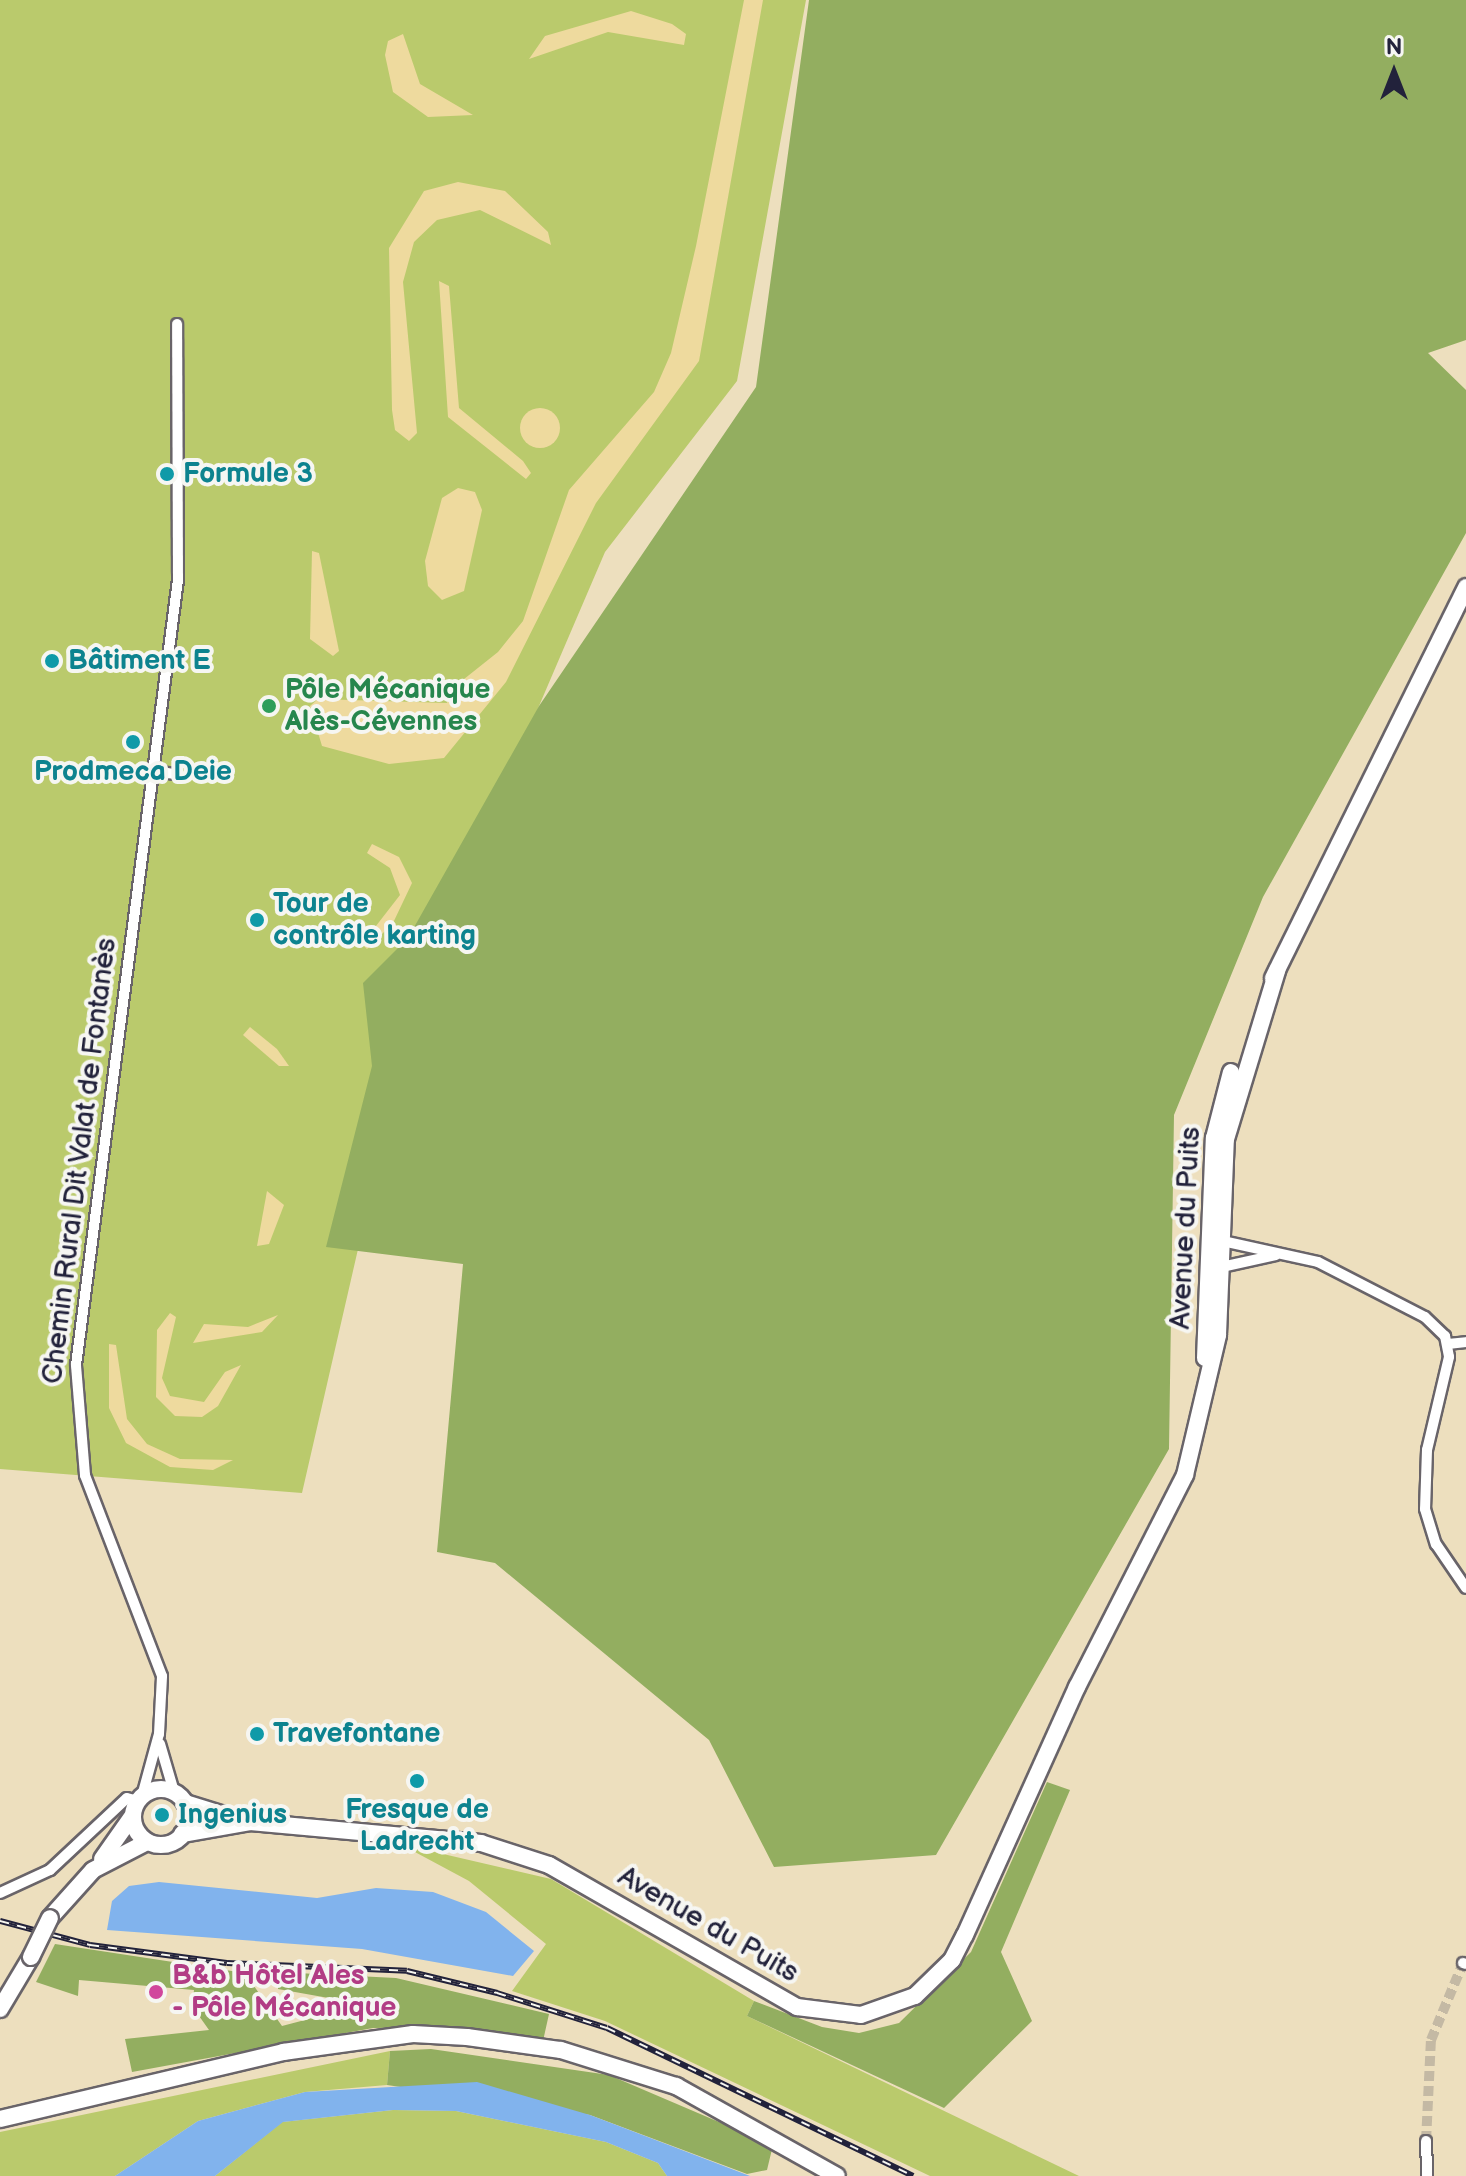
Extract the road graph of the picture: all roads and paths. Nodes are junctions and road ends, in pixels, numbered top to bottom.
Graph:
1 (177, 324) dead end
2 (1466, 587) edge
3 (151, 770) junction
4 (174, 774) dead end
5 (1214, 1240) junction
6 (1276, 1255) junction
7 (1214, 1268) junction
8 (1466, 1342) edge
9 (1448, 1344) junction
10 (1466, 1588) edge
11 (159, 1734) junction
12 (180, 1798) junction
13 (138, 1804) junction
14 (250, 1822) junction
15 (182, 1834) junction
16 (147, 1842) junction
17 (93, 1870) junction
18 (2, 1893) edge
19 (0, 2009) edge
20 (44, 2105) junction
21 (0, 2108) edge
22 (0, 2119) edge
23 (1426, 2141) tunnel mouth
24 (837, 2176) edge
25 (1427, 2176) edge

1 - 3 street, Chemin Rural Dit Valat de Fontanès
2 - 5 main road, Avenue du Puits
3 - 4 street
3 - 11 street, Chemin Rural Dit Valat de Fontanès
5 - 6 street
5 - 7 main road, Avenue du Puits
6 - 7 street
6 - 9 street
7 - 14 main road, Avenue du Puits
8 - 9 street
9 - 10 street
11 - 12 street, Chemin Rural Dit Valat de Fontanès
11 - 13 street, Chemin Rural Dit Valat de Fontanès
12 - 13 main road
12 - 14 main road, Avenue du Puits
12 - 15 main road
13 - 16 main road
13 - 17 main road
13 - 18 street
14 - 15 main road, Avenue du Puits
15 - 16 main road, Avenue du Puits
16 - 17 main road
17 - 19 main road, bridge
20 - 21 main road
20 - 22 main road
20 - 24 main road
23 - 25 street

